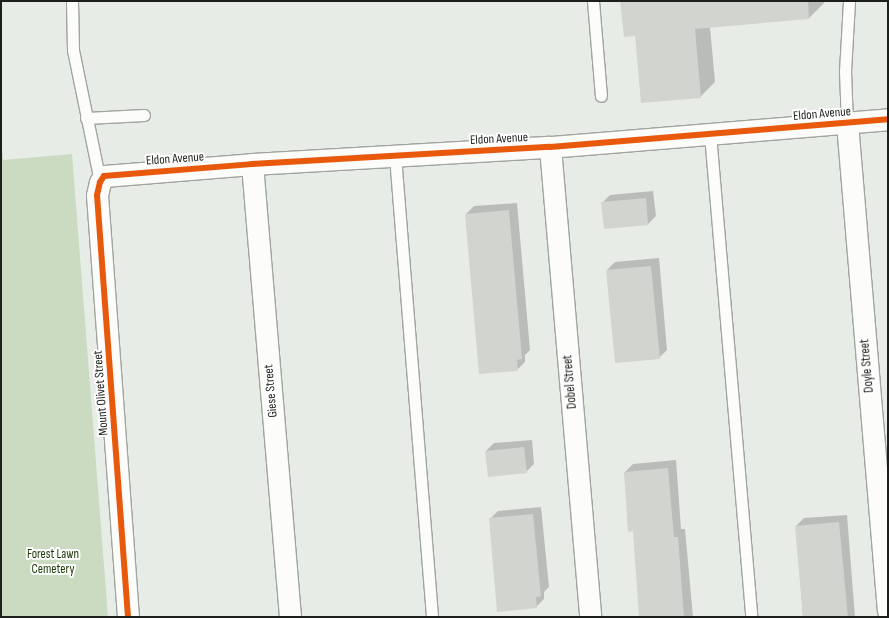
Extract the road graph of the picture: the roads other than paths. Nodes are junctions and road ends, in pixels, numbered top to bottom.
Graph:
1 (72, 1) edge
2 (593, 1) edge
3 (849, 1) edge
4 (600, 96) dead end
5 (144, 115) dead end
6 (86, 118) junction
7 (888, 119) edge
8 (846, 122) junction
9 (710, 134) junction
10 (550, 147) junction
11 (395, 156) junction
12 (252, 164) junction
13 (105, 178) junction
14 (888, 610) edge
15 (128, 617) edge
16 (290, 617) edge
17 (432, 617) edge
18 (590, 617) edge
19 (751, 617) edge

1 - 6 lane
2 - 4 lane
3 - 8 lane
5 - 6 lane
6 - 13 lane
7 - 8 street, Eldon Avenue
8 - 9 street, Eldon Avenue
8 - 14 street, Doyle Street
9 - 10 street, Eldon Avenue
9 - 19 lane
10 - 11 street, Eldon Avenue
10 - 18 street, Dobel Street
11 - 12 street, Eldon Avenue
11 - 17 lane
12 - 13 street, Eldon Avenue
12 - 16 street, Giese Street
13 - 15 street, Mount Olivet Street

